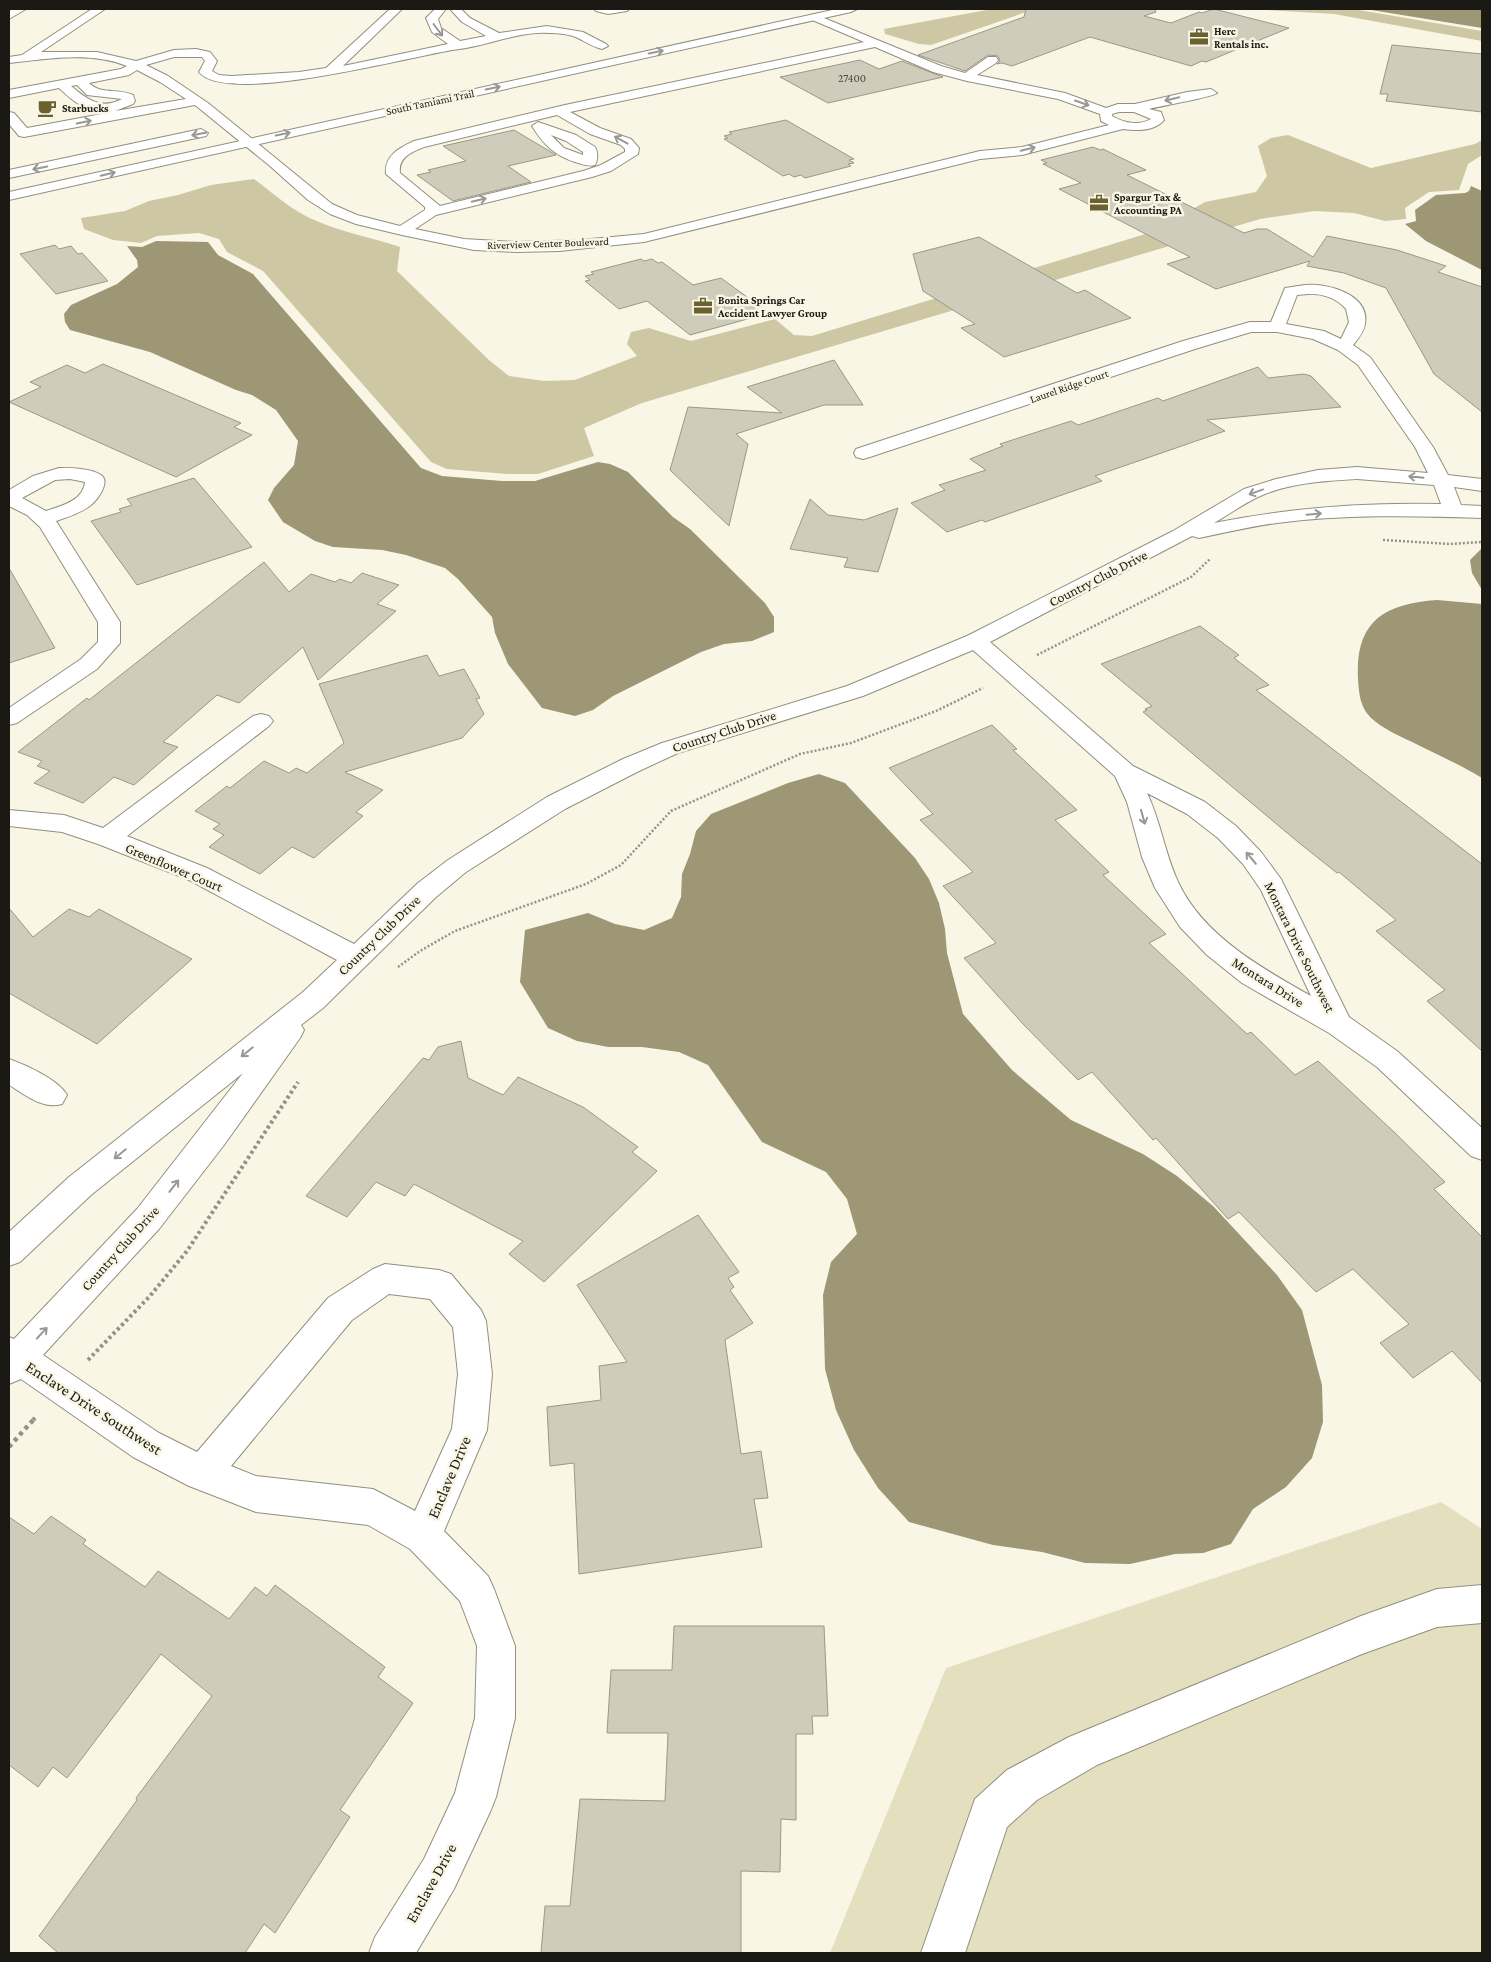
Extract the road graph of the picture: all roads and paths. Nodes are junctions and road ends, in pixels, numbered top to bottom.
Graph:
1 (20, 9) edge
2 (99, 9) edge
3 (396, 9) edge
4 (441, 9) edge
5 (455, 9) edge
6 (600, 9) edge
7 (623, 9) edge
8 (851, 9) edge
9 (9, 16) edge
10 (814, 17) junction
11 (497, 38) junction
12 (878, 43) junction
13 (459, 46) junction
14 (583, 50) dead end
15 (24, 57) junction
16 (9, 60) edge
17 (992, 60) dead end
18 (135, 65) junction
19 (329, 72) junction
20 (93, 78) junction
21 (967, 78) junction
22 (80, 81) junction
23 (62, 84) junction
24 (9, 94) edge
25 (196, 101) junction
26 (143, 108) junction
27 (1130, 108) junction
28 (559, 110) junction
29 (1106, 115) junction
30 (9, 116) edge
31 (1157, 116) junction
32 (526, 118) junction
33 (246, 124) dead end
34 (1124, 125) junction
35 (229, 127) junction
36 (248, 142) junction
37 (980, 155) junction
38 (588, 168) junction
39 (9, 174) edge
40 (9, 196) edge
41 (431, 212) junction
42 (402, 231) junction
43 (1277, 327) junction
44 (1344, 346) junction
45 (862, 453) dead end
46 (1441, 480) junction
47 (1482, 485) edge
48 (9, 499) edge
49 (1453, 510) junction
50 (1482, 512) edge
51 (43, 519) junction
52 (1180, 536) junction
53 (1379, 540) dead end
54 (1482, 542) edge
55 (1217, 556) dead end
56 (975, 641) junction
57 (1031, 658) dead end
58 (989, 684) dead end
59 (9, 718) edge
60 (261, 721) dead end
61 (1125, 772) junction
62 (9, 818) edge
63 (107, 838) junction
64 (356, 958) junction
65 (397, 968) dead end
66 (313, 1000) junction
67 (1339, 1025) junction
68 (9, 1071) edge
69 (301, 1078) dead end
70 (52, 1095) dead end
71 (1482, 1147) edge
72 (9, 1252) edge
73 (100, 1347) dead end
74 (12, 1360) edge
75 (33, 1420) dead end
76 (9, 1447) edge
77 (202, 1473) junction
78 (423, 1536) junction
79 (1482, 1604) edge
80 (391, 1953) edge
81 (943, 1953) edge

1 - 9 street
2 - 15 street
3 - 19 street
4 -> 13 street
5 - 11 street
6 - 7 street
8 - 10 street, South Tamiami Trail
10 - 12 street, Riverview Center Boulevard
36 -> 10 street, South Tamiami Trail
11 - 13 street
11 - 14 street
12 - 21 street, Riverview Center Boulevard
12 - 28 street
13 - 19 street
15 - 16 street
15 - 18 street, Riverview Center Boulevard
17 - 21 street
18 - 19 street
18 - 20 street
18 - 25 street, Riverview Center Boulevard
20 - 22 street
20 - 26 street
21 - 27 street, Riverview Center Boulevard
21 -> 29 street, Riverview Center Boulevard
22 - 23 street
22 - 23 street
23 - 24 street
25 - 26 street
25 - 35 street, Riverview Center Boulevard
30 -> 26 street
27 - 29 street, Riverview Center Boulevard
27 - 31 street, Riverview Center Boulevard
31 -> 27 street, Riverview Center Boulevard
28 - 32 street
38 -> 28 street
29 - 34 street, Riverview Center Boulevard
29 - 37 street, Riverview Center Boulevard
31 - 34 street, Riverview Center Boulevard
32 - 38 street
32 - 41 street
33 - 35 street
37 -> 34 street, Riverview Center Boulevard
35 - 36 street, Riverview Center Boulevard
35 -> 39 street
40 -> 36 street, South Tamiami Trail
36 - 42 street, Riverview Center Boulevard
37 - 42 street, Riverview Center Boulevard
41 -> 38 street
41 - 42 street
43 - 44 street, Laurel Ridge Court
43 - 44 street
43 - 45 street, Laurel Ridge Court
44 - 46 street, Laurel Ridge Court
46 - 47 street, Country Club Drive
46 - 49 street, Laurel Ridge Court
46 -> 52 street, Country Club Drive
48 - 51 street
48 - 51 street
49 - 50 street, Country Club Drive
52 -> 49 street, Country Club Drive
51 - 59 street
52 - 56 street, Country Club Drive
53 - 54 path
55 - 57 path
56 - 61 street, Montara Drive Southwest
56 - 64 street, Country Club Drive
58 - 65 path
60 - 63 street
67 -> 61 street, Montara Drive Southwest
61 -> 67 street, Montara Drive
62 - 63 street, Greenflower Court
63 - 64 street, Greenflower Court
64 - 66 street, Country Club Drive
66 -> 72 street, Country Club Drive
74 -> 66 street, Country Club Drive
67 - 71 street, Montara Drive Southwest
68 - 70 street
69 - 73 path
74 - 77 street, Enclave Drive Southwest
75 - 76 path
77 - 78 street, Enclave Drive Southwest
77 - 78 street, Enclave Drive
78 - 80 street, Enclave Drive
79 - 81 street

